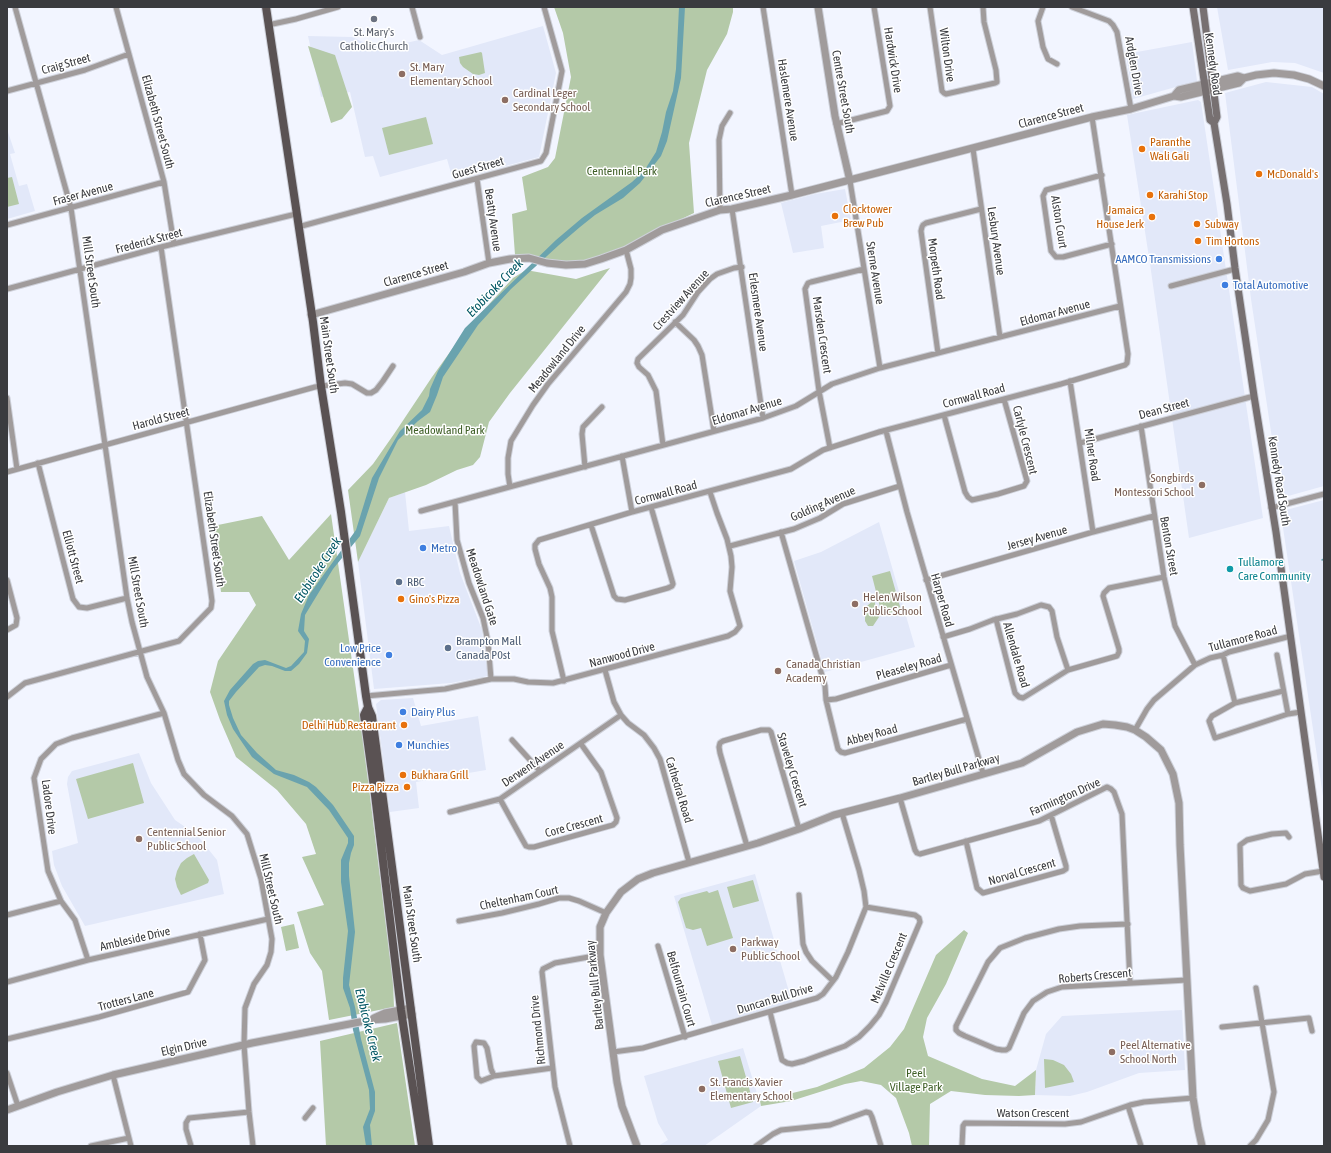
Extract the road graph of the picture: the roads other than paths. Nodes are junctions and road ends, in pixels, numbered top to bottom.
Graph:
1 (15, 7) edge
2 (116, 7) edge
3 (266, 7) edge
4 (338, 7) edge
5 (412, 7) edge
6 (544, 7) edge
7 (763, 7) edge
8 (818, 7) edge
9 (874, 7) edge
10 (930, 7) edge
11 (983, 7) edge
12 (1043, 7) edge
13 (1072, 7) edge
14 (1193, 7) edge
15 (1203, 7) edge
16 (268, 26) junction
17 (420, 37) dead end
18 (129, 54) junction
19 (1058, 64) dead end
20 (36, 83) junction
21 (1213, 86) junction
22 (1324, 86) edge
23 (1205, 88) junction
24 (7, 91) edge
25 (1131, 108) junction
26 (730, 113) dead end
27 (1092, 117) junction
28 (1214, 123) junction
29 (836, 124) junction
30 (973, 148) junction
31 (1102, 175) junction
32 (477, 179) junction
33 (850, 180) junction
34 (164, 182) junction
35 (792, 195) junction
36 (71, 208) junction
37 (732, 209) junction
38 (981, 209) junction
39 (720, 210) junction
40 (296, 214) junction
41 (7, 225) edge
42 (298, 227) junction
43 (174, 244) junction
44 (1112, 244) junction
45 (161, 247) junction
46 (626, 250) junction
47 (489, 264) junction
48 (742, 267) junction
49 (80, 269) junction
50 (864, 269) junction
51 (1235, 269) junction
52 (1171, 286) dead end
53 (7, 289) edge
54 (1120, 306) junction
55 (311, 315) junction
56 (675, 322) junction
57 (1000, 337) junction
58 (938, 353) junction
59 (392, 366) dead end
60 (880, 368) junction
61 (1070, 381) junction
62 (321, 386) junction
63 (819, 391) junction
64 (1254, 396) junction
65 (7, 398) edge
66 (1004, 398) junction
67 (602, 407) dead end
68 (944, 415) junction
69 (764, 418) junction
70 (187, 422) junction
71 (1141, 426) junction
72 (714, 431) junction
73 (886, 431) junction
74 (1080, 443) junction
75 (106, 445) junction
76 (663, 445) junction
77 (830, 448) junction
78 (622, 456) junction
79 (38, 463) junction
80 (585, 467) junction
81 (18, 469) junction
82 (7, 472) edge
83 (900, 486) junction
84 (510, 487) junction
85 (710, 492) junction
86 (1324, 494) edge
87 (455, 502) junction
88 (651, 507) junction
89 (1271, 508) junction
90 (421, 511) dead end
91 (632, 512) junction
92 (1154, 516) junction
93 (591, 525) junction
94 (781, 532) junction
95 (1093, 532) junction
96 (730, 546) junction
97 (1164, 577) junction
98 (7, 580) edge
99 (926, 580) junction
100 (127, 598) junction
101 (996, 619) junction
102 (7, 630) edge
103 (1291, 636) junction
104 (943, 637) junction
105 (140, 651) junction
106 (1223, 655) junction
107 (1277, 655) dead end
108 (951, 665) junction
109 (1195, 665) junction
110 (605, 670) junction
111 (1068, 670) junction
112 (491, 679) junction
113 (564, 681) junction
114 (1283, 691) junction
115 (366, 696) junction
116 (7, 697) edge
117 (826, 700) junction
118 (1236, 703) junction
119 (368, 707) junction
120 (1301, 712) junction
121 (164, 713) junction
122 (1288, 714) junction
123 (621, 715) junction
124 (967, 719) junction
125 (1135, 730) junction
126 (512, 740) dead end
127 (580, 744) junction
128 (540, 771) junction
129 (983, 774) junction
130 (900, 798) junction
131 (500, 799) junction
132 (450, 812) dead end
133 (842, 813) junction
134 (1051, 815) junction
135 (799, 829) junction
136 (1290, 837) dead end
137 (966, 841) junction
138 (747, 846) junction
139 (689, 862) junction
140 (1324, 873) edge
141 (799, 896) dead end
142 (61, 901) junction
143 (866, 907) junction
144 (606, 913) junction
145 (7, 915) edge
146 (268, 919) junction
147 (459, 921) dead end
148 (1128, 924) junction
149 (200, 934) junction
150 (658, 946) dead end
151 (600, 955) junction
152 (88, 960) junction
153 (1187, 980) junction
154 (833, 981) junction
155 (7, 982) edge
156 (1130, 983) junction
157 (1256, 988) dead end
158 (412, 1011) junction
159 (770, 1012) junction
160 (402, 1013) junction
161 (1262, 1022) junction
162 (1222, 1027) dead end
163 (1312, 1031) dead end
164 (684, 1037) junction
165 (7, 1040) edge
166 (244, 1045) junction
167 (613, 1052) junction
168 (552, 1068) junction
169 (7, 1073) edge
170 (113, 1075) junction
171 (494, 1076) junction
172 (1193, 1098) junction
173 (18, 1106) junction
174 (1128, 1106) junction
175 (313, 1108) dead end
176 (7, 1110) edge
177 (249, 1112) junction
178 (305, 1118) dead end
179 (129, 1138) junction
180 (91, 1146) edge
181 (131, 1146) edge
182 (192, 1146) edge
183 (253, 1146) edge
184 (422, 1146) edge
185 (429, 1146) edge
186 (570, 1146) edge
187 (637, 1146) edge
188 (756, 1146) edge
189 (881, 1146) edge
190 (962, 1146) edge
191 (1141, 1146) edge
192 (1202, 1146) edge
193 (1250, 1146) edge

1 - 20 street, Mill Street South
2 - 18 street, Elizabeth Street South
3 - 16 main road, Main Street South
4 - 16 street
5 - 17 street
6 - 32 street, Guest Street
7 - 35 street, Haslemere Avenue
8 - 29 street, Centre Street South
9 - 29 street, Hardwick Drive
10 - 11 street, Wilton Drive
12 - 19 street
13 - 25 street, Ardglen Drive
14 - 23 main road, Kennedy Road
15 - 21 main road, Kennedy Road
16 - 40 main road, Main Street South
18 - 20 street, Craig Street
18 - 34 street, Elizabeth Street South
20 - 24 street, Craig Street
20 - 36 street, Mill Street South
21 - 22 street, Clarence Street
21 - 23 street, Clarence Street
21 - 28 main road, Kennedy Road South
23 - 25 street, Clarence Street
23 - 28 main road, Kennedy Road
25 - 27 street, Clarence Street
26 - 39 street
27 - 30 street, Clarence Street
27 - 31 street, Cornwall Road
28 - 51 main road, Kennedy Road South
29 - 33 street, Centre Street South
30 - 33 street, Clarence Street
30 - 38 street, Lesbury Avenue
31 - 44 street, Cornwall Road
31 - 44 street, Alston Court
32 - 42 street, Guest Street
32 - 47 street, Beatty Avenue
33 - 35 street, Clarence Street
33 - 50 street, Sterne Avenue
34 - 36 street, Fraser Avenue
34 - 43 street, Elizabeth Street South
35 - 37 street, Clarence Street
36 - 41 street, Fraser Avenue
36 - 49 street, Mill Street South
37 - 39 street, Clarence Street
37 - 48 street, Erlesmere Avenue
38 - 57 street, Lesbury Avenue
38 - 58 street, Morpeth Road
39 - 46 street, Clarence Street
40 - 42 main road, Main Street South
40 - 43 street, Frederick Street
42 - 55 main road, Main Street South
43 - 45 street, Frederick Street
44 - 54 street, Cornwall Road
45 - 49 street, Frederick Street
45 - 70 street, Elizabeth Street South
46 - 47 street, Clarence Street
46 - 84 street, Meadowland Drive
47 - 55 street, Clarence Street
48 - 56 street, Crestview Avenue
48 - 69 street, Erlesmere Avenue
49 - 53 street, Frederick Street
49 - 75 street, Mill Street South
50 - 60 street, Sterne Avenue
50 - 63 street, Marsden Crescent
51 - 52 street
51 - 64 main road, Kennedy Road South
54 - 57 street, Eldomar Avenue
54 - 61 street, Cornwall Road
55 - 62 main road, Main Street South
56 - 72 street
56 - 76 street, Crestview Avenue
57 - 58 street, Eldomar Avenue
58 - 60 street, Eldomar Avenue
59 - 62 street, Harold Street
60 - 63 street, Eldomar Avenue
61 - 66 street, Cornwall Road
61 - 74 street, Milner Road
62 - 70 street, Harold Street
62 - 115 main road, Main Street South
63 - 69 street, Eldomar Avenue
63 - 77 street, Marsden Crescent
64 - 71 street, Dean Street
64 - 89 main road, Kennedy Road South
65 - 81 street
66 - 68 street, Cornwall Road
66 - 68 street, Carlyle Crescent
67 - 80 street
68 - 73 street, Cornwall Road
69 - 72 street, Eldomar Avenue
70 - 75 street, Harold Street
70 - 105 street, Elizabeth Street South
71 - 74 street, Dean Street
71 - 92 street, Benton Street
72 - 76 street, Eldomar Avenue
73 - 77 street, Cornwall Road
73 - 83 street, Harper Road
74 - 95 street, Milner Road
75 - 79 street, Harold Street
75 - 100 street, Mill Street South
76 - 78 street, Eldomar Avenue
77 - 85 street, Cornwall Road
78 - 80 street, Eldomar Avenue
78 - 91 street
79 - 81 street, Harold Street
79 - 100 street, Elliott Street
80 - 84 street, Eldomar Avenue
81 - 82 street, Harold Street
83 - 94 street, Golding Avenue
83 - 99 street, Harper Road
84 - 87 street, Eldomar Avenue
85 - 88 street, Cornwall Road
85 - 96 street, Nanwood Drive
86 - 89 street
87 - 90 street, Eldomar Avenue
87 - 112 street, Meadowland Gate
88 - 91 street, Cornwall Road
88 - 93 street
89 - 103 main road, Kennedy Road South
91 - 93 street, Cornwall Road
92 - 95 street, Jersey Avenue
92 - 97 street, Benton Street
93 - 113 street, Cornwall Road
94 - 96 street, Golding Avenue
94 - 117 street, Abbey Road
95 - 99 street, Jersey Avenue
96 - 110 street, Nanwood Drive
97 - 109 street, Benton Street
97 - 111 street, Allendale Road
98 - 102 street
99 - 104 street, Harper Road
100 - 105 street, Mill Street South
101 - 104 street
101 - 111 street
101 - 111 street, Allendale Road
103 - 106 street, Tullamore Road
103 - 120 main road, Kennedy Road South
104 - 108 street, Harper Road
105 - 116 street, Elizabeth Street South
105 - 121 street, Mill Street South
106 - 109 street, Tullamore Road
106 - 118 street
107 - 114 street
108 - 117 street, Pleaseley Road
108 - 124 street, Harper Road
109 - 125 street, Tullamore Road
110 - 113 street, Nanwood Drive
110 - 123 street, Cathedral Road
112 - 113 street, Nanwood Drive
112 - 115 street, Nanwood Drive
114 - 118 street
114 - 122 street
115 - 119 main road, Main Street South
117 - 124 street, Abbey Road
118 - 122 street
119 - 158 main road, Main Street South
119 - 160 main road, Main Street South
120 - 122 street
120 - 140 main road, Kennedy Road South
121 - 142 street, Ladore Drive
121 - 146 street, Mill Street South
123 - 127 street, Derwent Avenue
123 - 139 street, Cathedral Road
124 - 129 street, Harper Road
125 - 129 street, Bartley Bull Parkway
125 - 153 street, Bartley Bull Parkway
126 - 128 street
127 - 128 street, Derwent Avenue
127 - 131 street, Core Crescent
128 - 131 street, Derwent Avenue
129 - 130 street, Bartley Bull Parkway
130 - 133 street, Bartley Bull Parkway
130 - 137 street, Farmington Drive
131 - 132 street, Derwent Avenue
133 - 135 street, Bartley Bull Parkway
133 - 143 street
134 - 137 street, Farmington Drive
134 - 137 street, Norval Crescent
134 - 148 street, Farmington Drive
135 - 138 street, Bartley Bull Parkway
135 - 138 street, Staveley Crescent
136 - 140 street
138 - 139 street, Bartley Bull Parkway
139 - 144 street, Bartley Bull Parkway
141 - 154 street
142 - 145 street
142 - 152 street, Ladore Drive
143 - 154 street, Duncan Bull Drive
143 - 159 street, Melville Crescent
144 - 147 street, Cheltenham Court
144 - 151 street, Bartley Bull Parkway
146 - 149 street, Ambleside Drive
146 - 166 street, Mill Street South
148 - 156 street, Farmington Drive
148 - 156 street, Roberts Crescent
149 - 152 street, Ambleside Drive
149 - 165 street, Trotters Lane
150 - 164 street, Belfountain Court
151 - 167 street, Bartley Bull Parkway
151 - 168 street, Richmond Drive
152 - 155 street, Ambleside Drive
153 - 156 street, Roberts Crescent
153 - 172 street, Bartley Bull Parkway
154 - 159 street, Duncan Bull Drive
157 - 161 street
158 - 160 street, Elgin Drive
158 - 185 main road, Main Street South
159 - 164 street, Duncan Bull Drive
160 - 166 street, Elgin Drive
160 - 184 main road, Main Street South
161 - 162 street
161 - 163 street
161 - 193 street
164 - 167 street, Duncan Bull Drive
166 - 170 street, Elgin Drive
166 - 177 street, Mill Street South
167 - 187 street, Bartley Bull Parkway
168 - 171 street
168 - 186 street, Richmond Drive
169 - 173 street
170 - 173 street, Elgin Drive
170 - 179 street
171 - 171 street
172 - 174 street, Watson Crescent
172 - 192 street, Bartley Bull Parkway
173 - 176 street, Elgin Drive
174 - 190 street, Watson Crescent
174 - 191 street
175 - 178 street
177 - 182 street
177 - 183 street, Mill Street South
179 - 180 street
179 - 181 street
188 - 189 street

